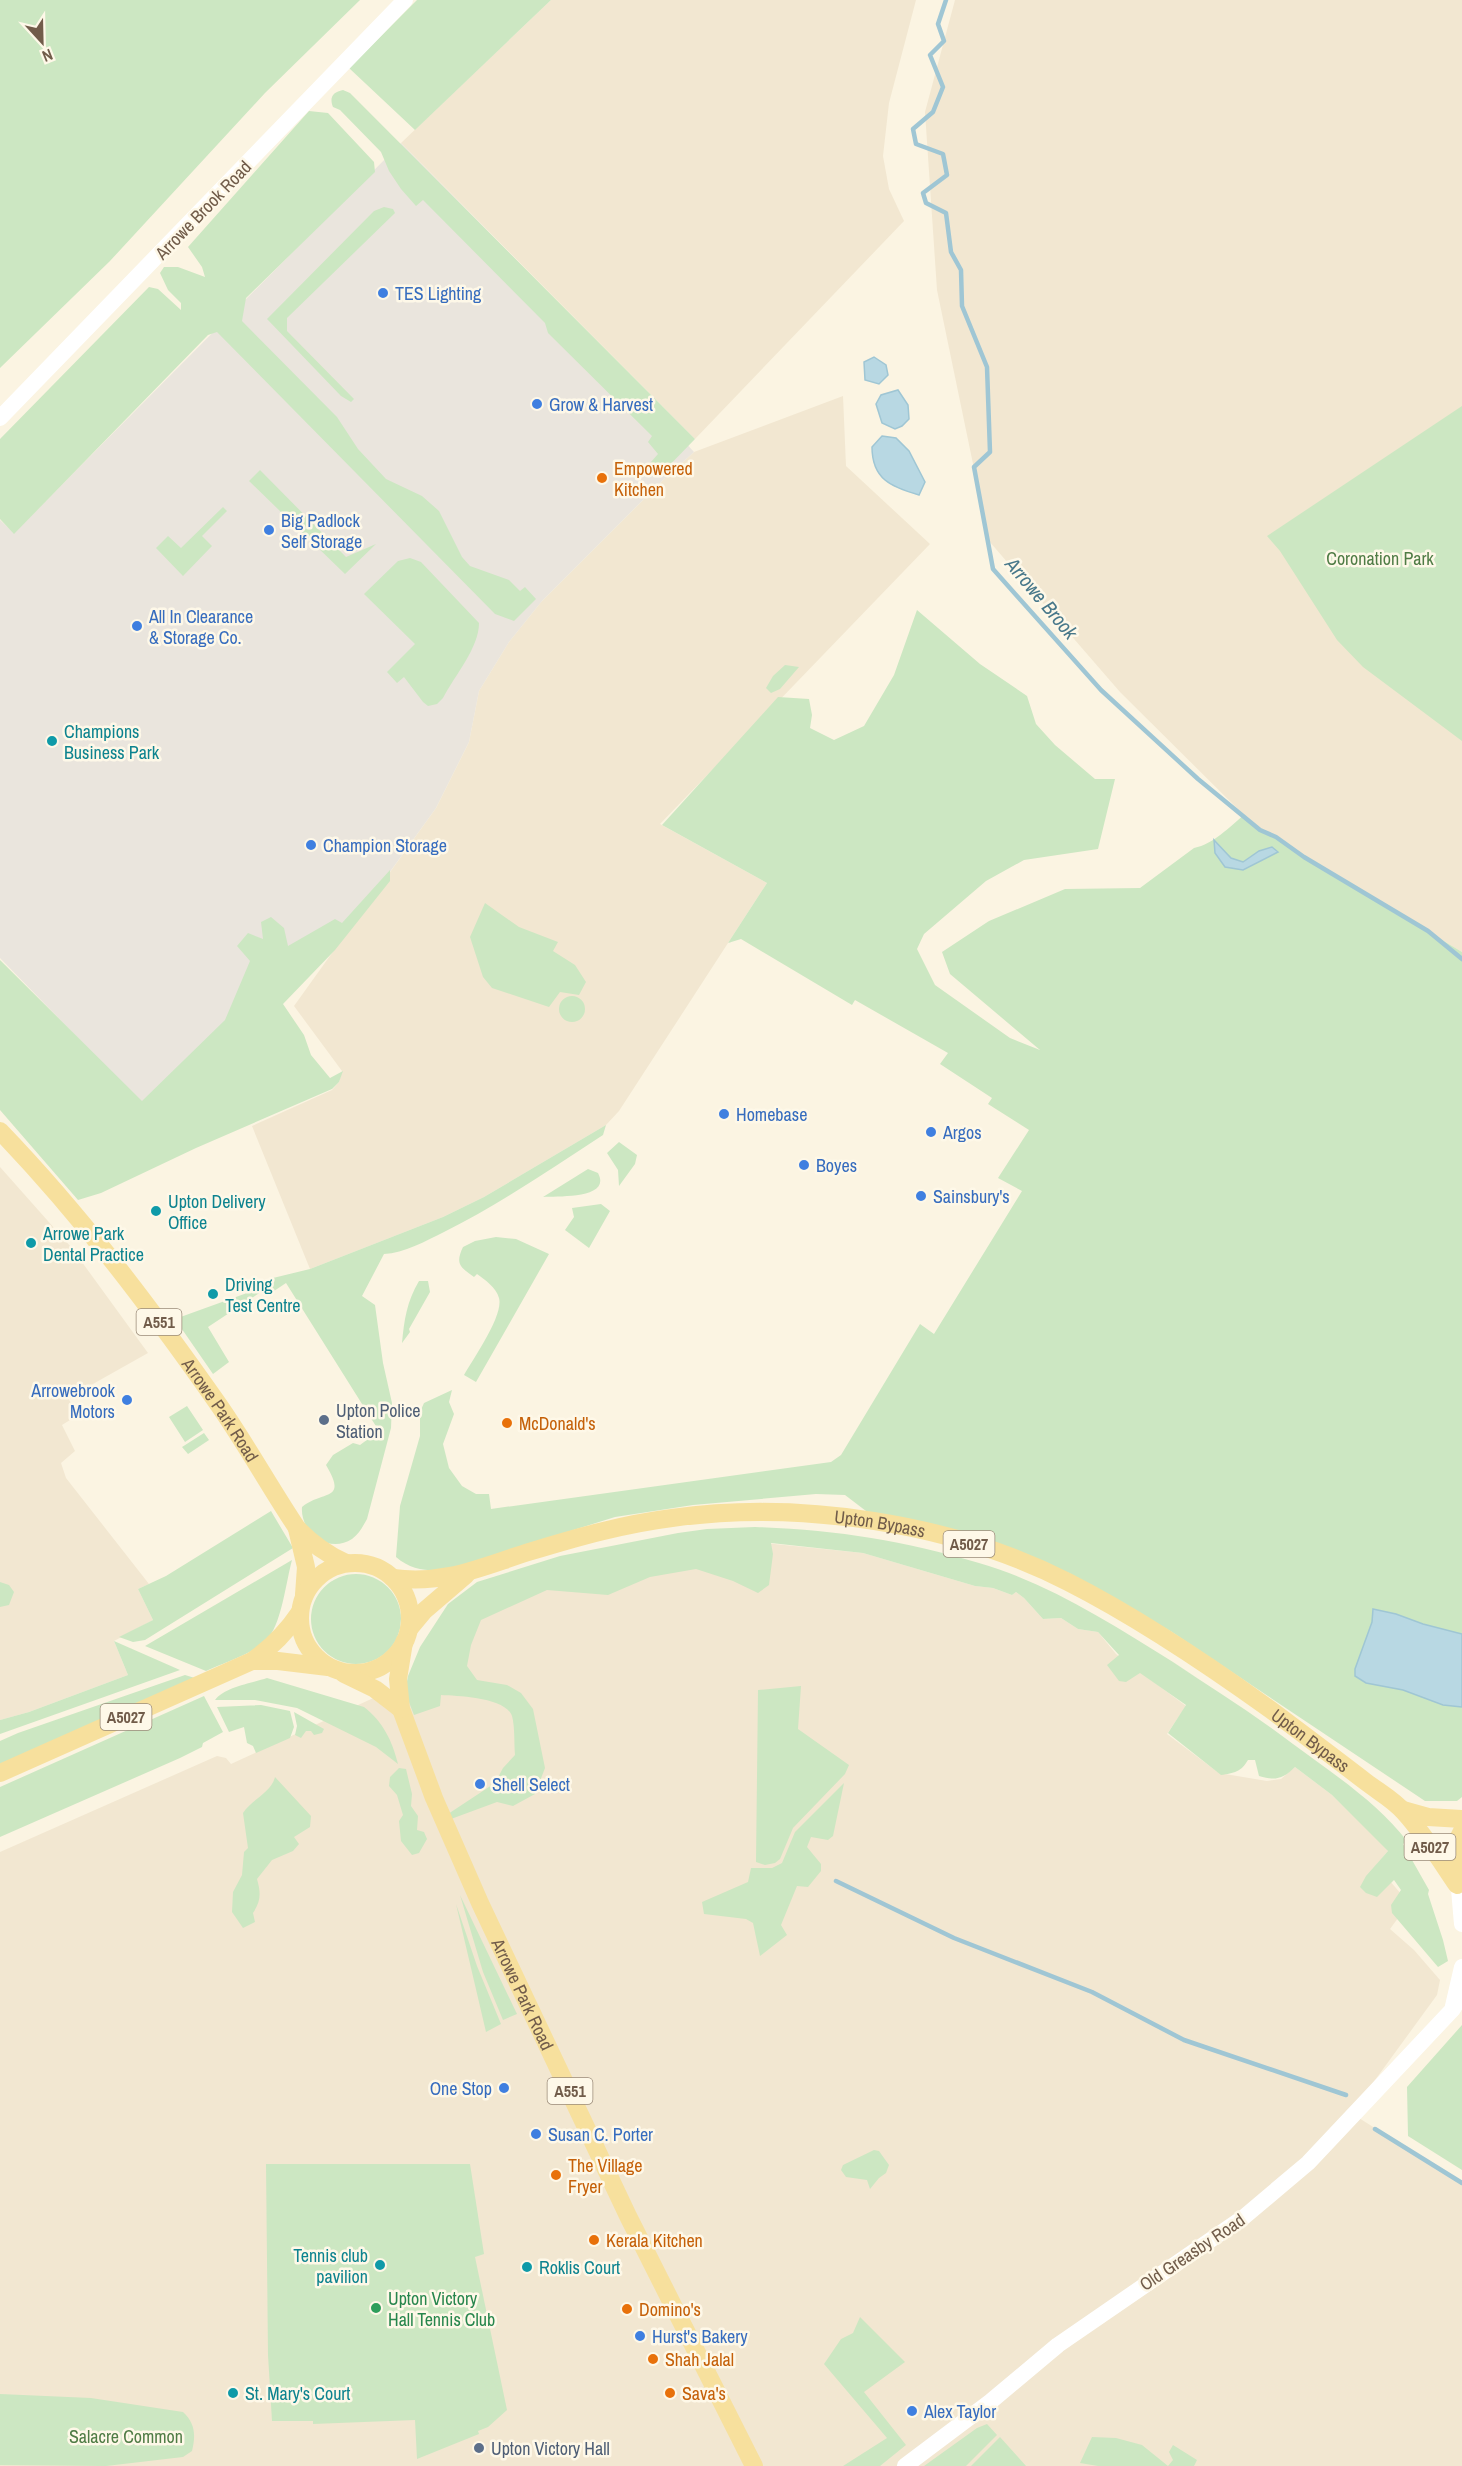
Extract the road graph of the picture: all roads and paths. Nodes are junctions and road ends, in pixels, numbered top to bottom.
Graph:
1 (405, 0) edge
2 (0, 418) edge
3 (0, 1131) edge
4 (297, 1528) junction
5 (346, 1563) junction
6 (468, 1574) junction
7 (393, 1578) junction
8 (302, 1604) junction
9 (406, 1636) junction
10 (252, 1661) junction
11 (332, 1668) junction
12 (401, 1709) junction
13 (0, 1773) edge
14 (1403, 1810) junction
15 (1462, 1819) edge
16 (1462, 1831) edge
17 (1459, 1889) edge
18 (1462, 1924) edge
19 (1462, 1967) edge
20 (1462, 1994) edge
21 (1452, 2009) junction
22 (754, 2466) edge
23 (905, 2466) edge

1 - 2 main road, Arrowe Brook Road
3 - 4 main road, Arrowe Park Road / A551
4 - 5 main road, Arrowe Park Road / A551
4 - 8 main road, Arrowe Park Road / A551
5 - 7 main road
5 - 8 main road
6 - 7 main road, Upton Bypass / A5027
6 - 9 main road, Upton Bypass / A5027
6 - 14 main road, Upton Bypass / A5027
7 - 9 main road
8 - 10 main road, A5027
8 - 11 main road
9 - 11 main road
9 - 12 main road, Arrowe Park Road
10 - 11 main road, A5027
10 - 13 main road, A5027
11 - 12 main road
12 - 22 main road, Arrowe Park Road / A551
14 - 15 main road, Upton Bypass
14 - 17 main road, Upton Bypass / A5027
16 - 17 main road
17 - 18 main road
19 - 21 main road, Old Greasby Road
20 - 21 main road, Old Greasby Road
21 - 23 main road, Old Greasby Road

